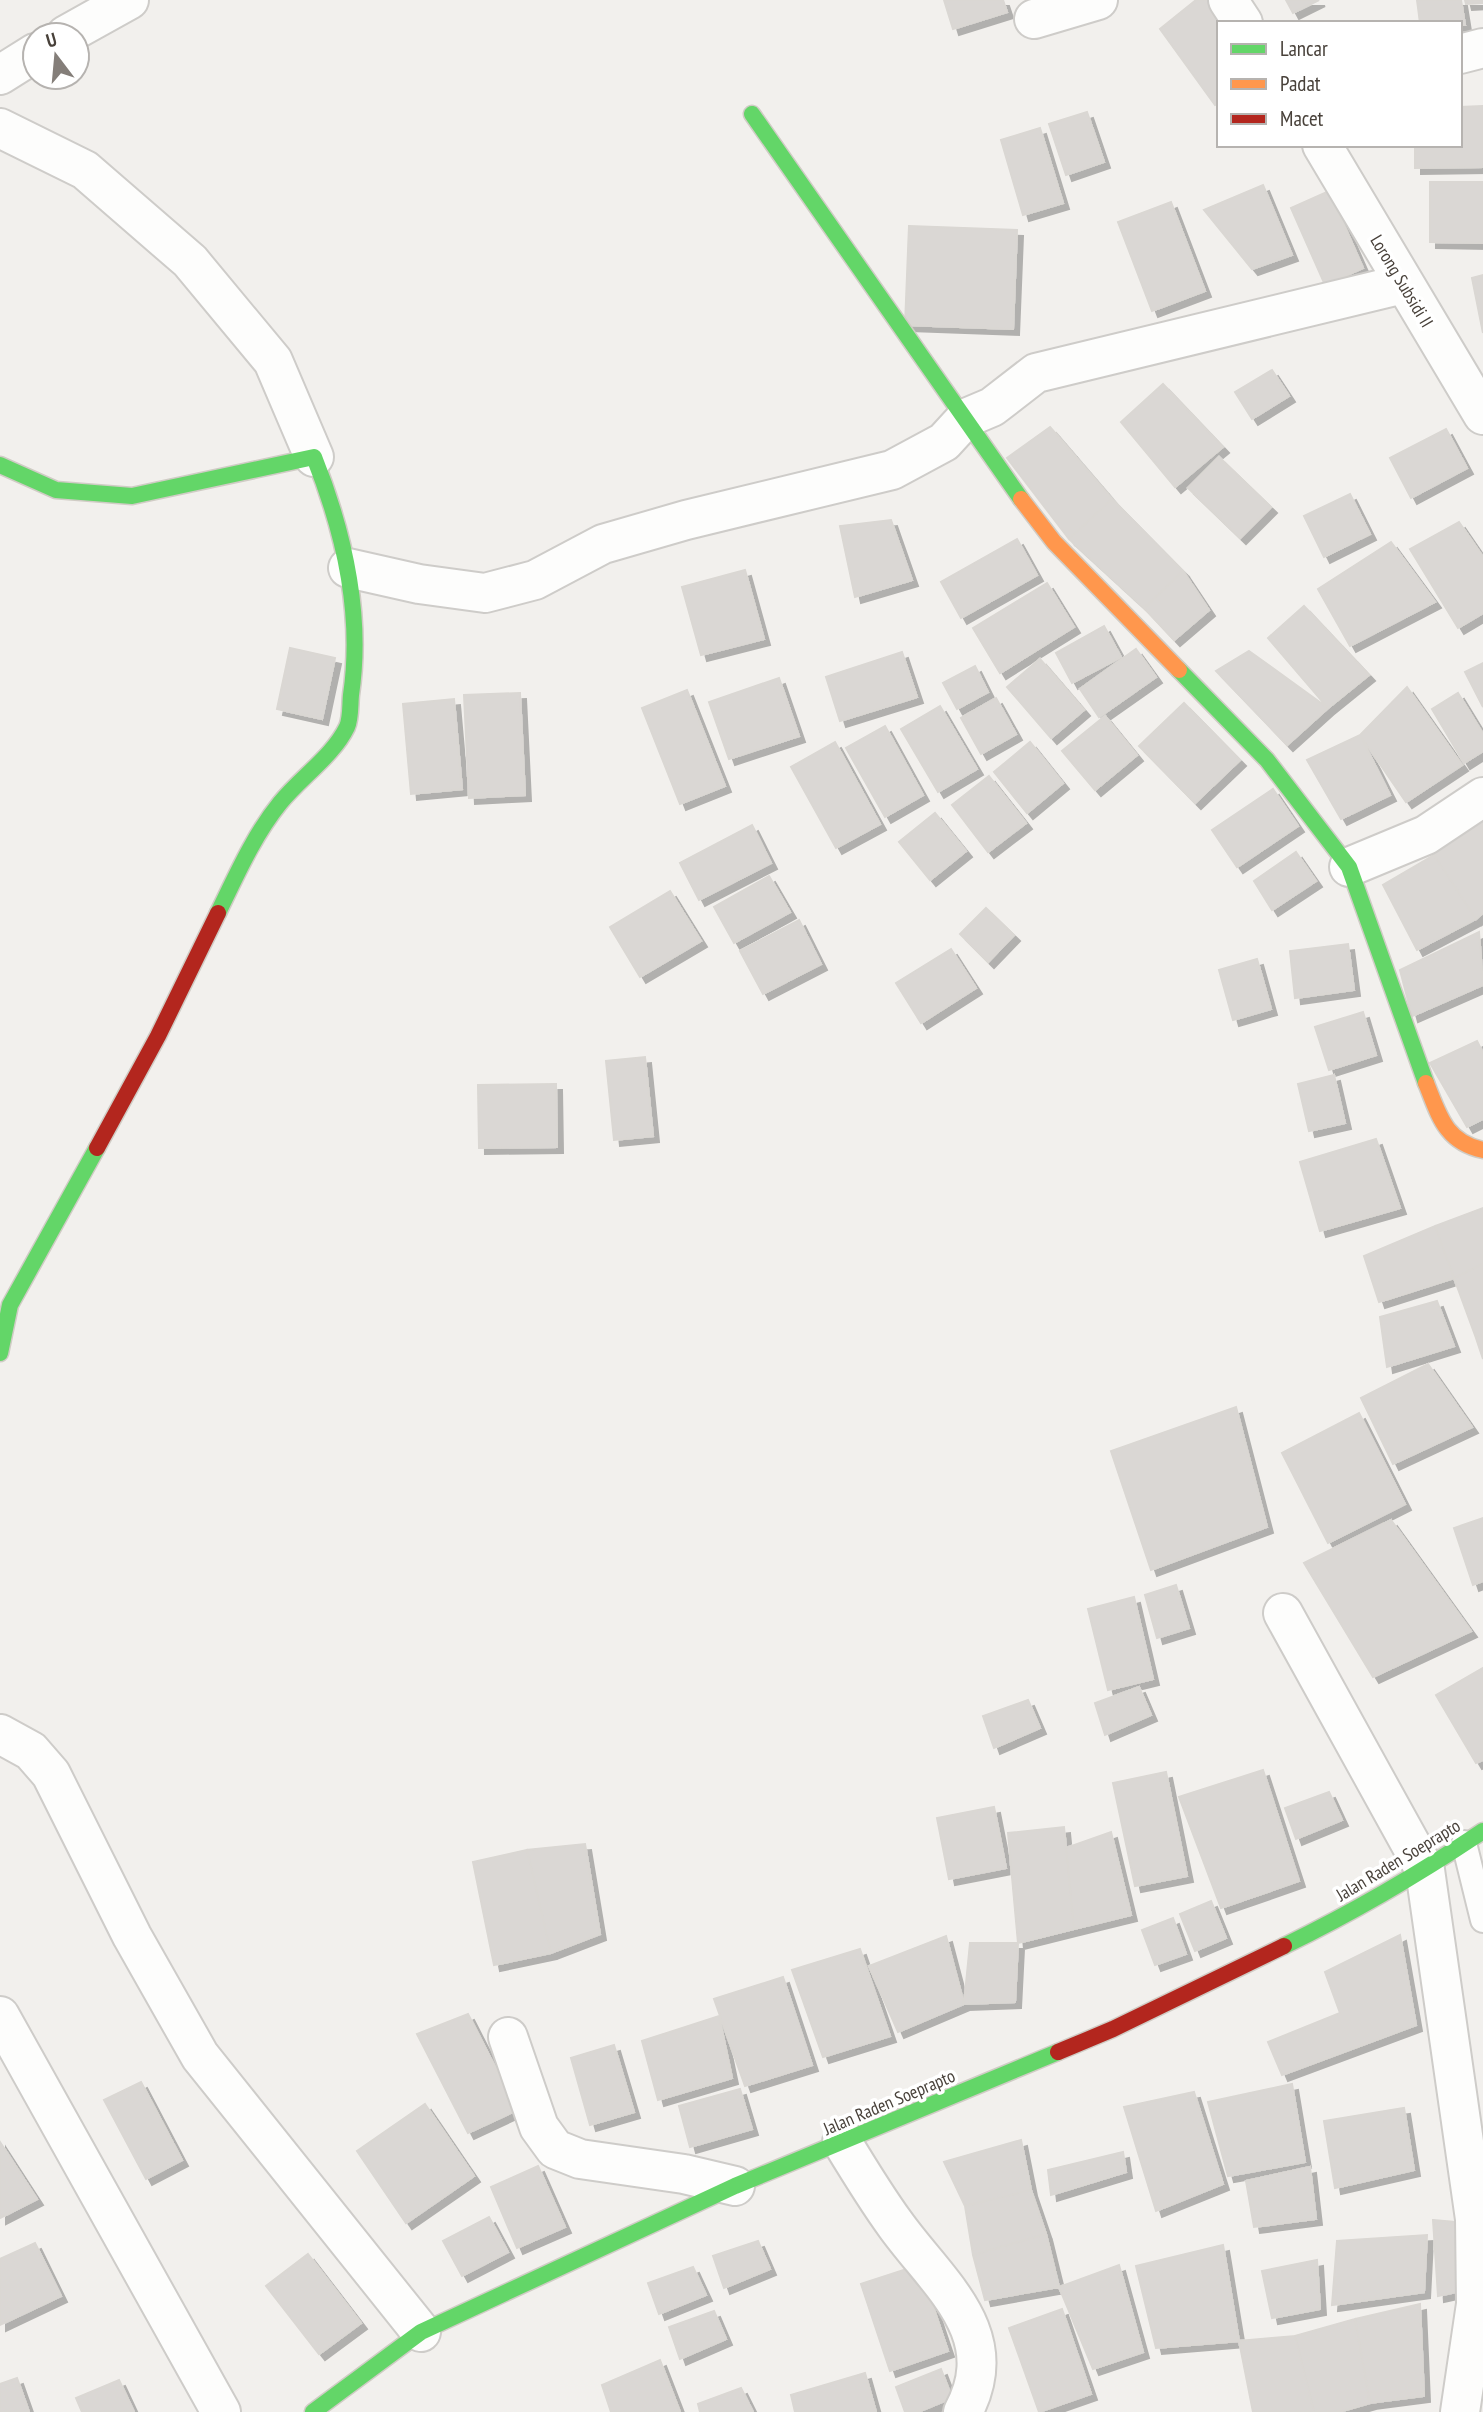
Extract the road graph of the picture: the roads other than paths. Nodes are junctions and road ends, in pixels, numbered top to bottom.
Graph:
1 (130, 0) edge
2 (1098, 0) edge
3 (1228, 0) edge
4 (1034, 19) dead end
5 (91, 21) edge
6 (1242, 21) edge
7 (1483, 48) edge
8 (1462, 53) edge
9 (21, 62) edge
10 (0, 75) edge
11 (752, 114) dead end
12 (0, 128) edge
13 (1323, 147) edge
14 (1403, 284) junction
15 (1483, 415) edge
16 (966, 418) junction
17 (314, 457) junction
18 (0, 465) edge
19 (348, 568) junction
20 (1483, 797) edge
21 (1349, 867) junction
22 (1483, 1150) edge
23 (0, 1353) edge
24 (1283, 1613) dead end
25 (0, 1734) edge
26 (1473, 1837) edge
27 (1424, 1870) junction
28 (1483, 1920) edge
29 (0, 2016) edge
30 (508, 2037) dead end
31 (842, 2142) junction
32 (735, 2186) junction
33 (1480, 2303) edge
34 (421, 2332) junction
35 (327, 2408) edge
36 (221, 2412) edge
37 (963, 2412) edge
38 (1460, 2412) edge

1 - 5 street
2 - 4 street
3 - 6 street
7 - 8 street
9 - 10 street
11 - 16 main road
12 - 17 street
13 - 14 street, Lorong Subsidi II
14 - 15 street, Lorong Subsidi II
14 - 16 street
16 - 19 street
16 - 21 main road
17 - 18 main road
17 - 19 main road
19 - 23 main road
20 - 21 street
21 - 22 main road
24 - 27 street
25 - 34 street
26 - 27 main road, Jalan Raden Soeprapto
26 - 28 lane
27 - 31 main road, Jalan Raden Soeprapto
27 - 33 street
29 - 36 street
30 - 32 street
31 - 32 main road, Jalan Raden Soeprapto
31 - 37 street
32 - 34 main road, Jalan Raden Soeprapto
33 - 38 street
34 - 35 main road, Jalan Raden Soeprapto

